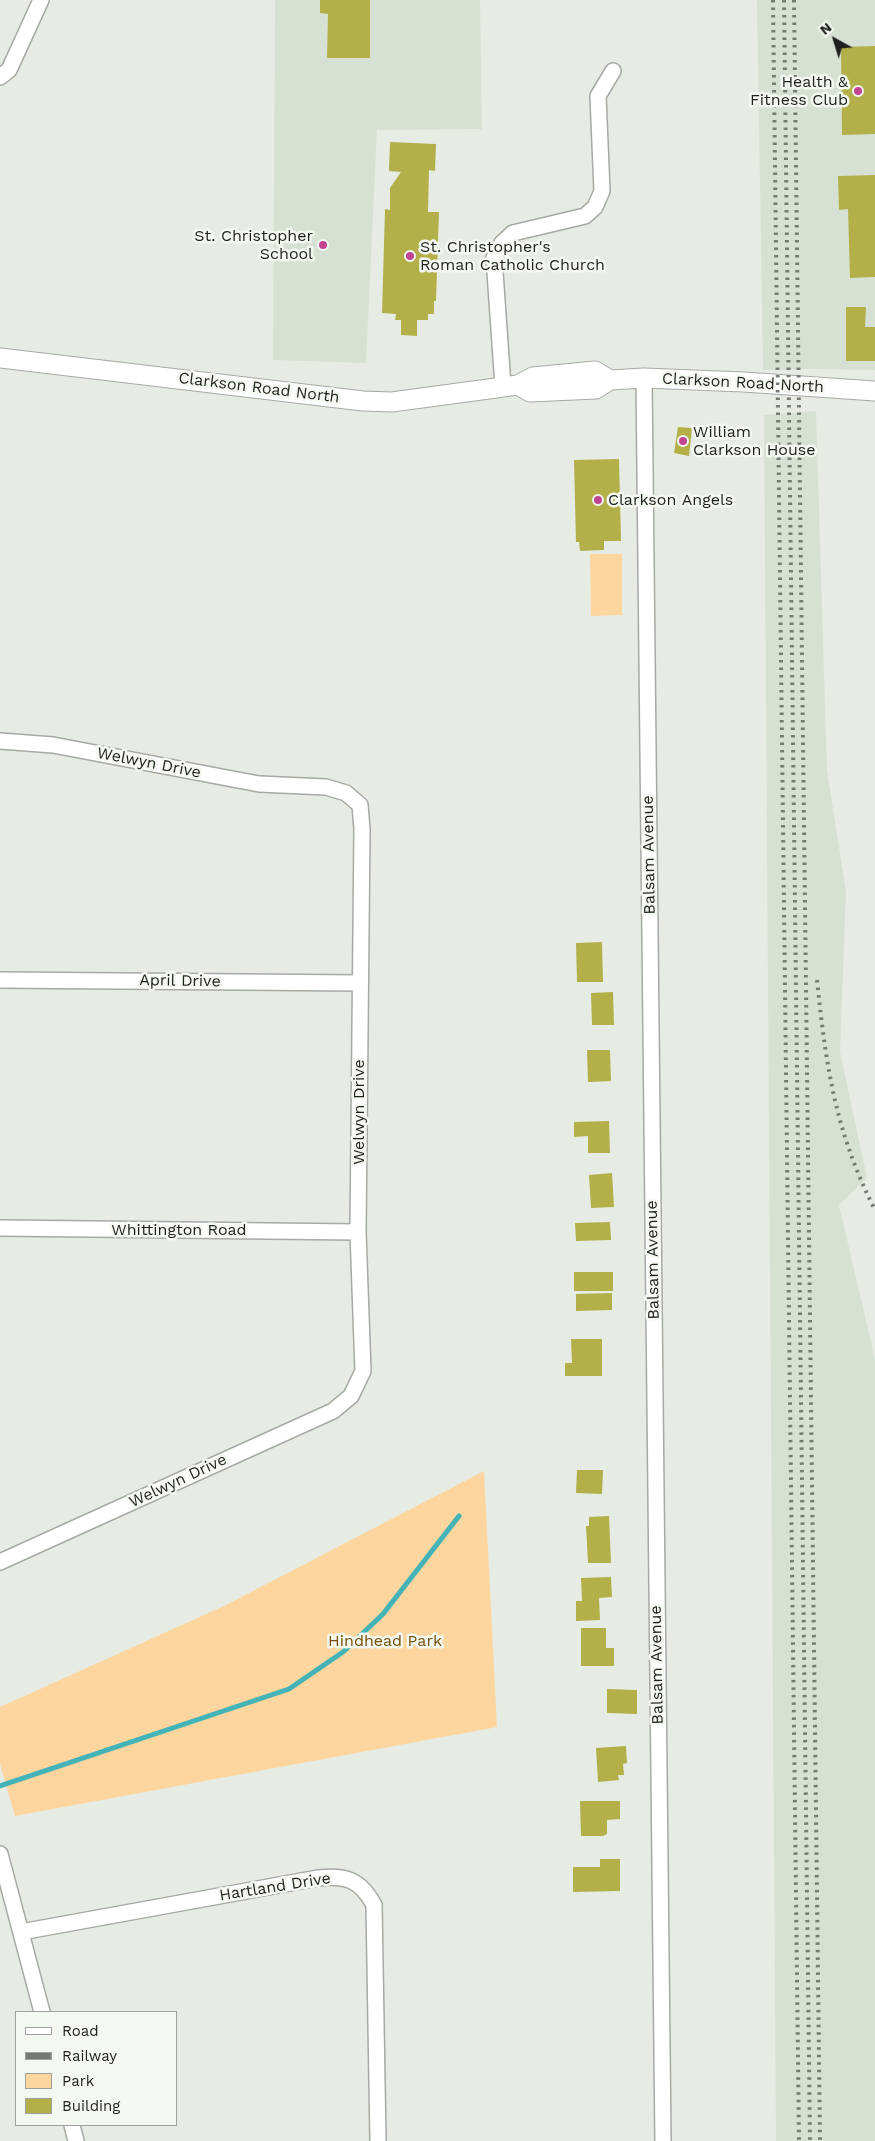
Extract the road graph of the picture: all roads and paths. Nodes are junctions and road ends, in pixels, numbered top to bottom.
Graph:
1 (41, 0) edge
2 (613, 71) dead end
3 (0, 77) edge
4 (0, 358) edge
5 (644, 378) junction
6 (510, 385) junction
7 (875, 391) edge
8 (0, 741) edge
9 (0, 980) edge
10 (360, 983) junction
11 (0, 1228) edge
12 (358, 1232) junction
13 (0, 1562) edge
14 (0, 1854) edge
15 (21, 1932) junction
16 (42, 2011) edge
17 (72, 2126) edge
18 (76, 2141) edge
19 (378, 2141) edge
20 (664, 2141) edge

1 - 3 street
2 - 6 street
4 - 6 street, Clarkson Road North
5 - 6 street, Clarkson Road North
5 - 7 street, Clarkson Road North
5 - 20 street, Balsam Avenue
8 - 10 street, Welwyn Drive
9 - 10 street, April Drive
10 - 12 street, Welwyn Drive
11 - 12 street, Whittington Road
12 - 13 street, Welwyn Drive
14 - 15 street
15 - 16 street
15 - 19 street, Hartland Drive
17 - 18 street

